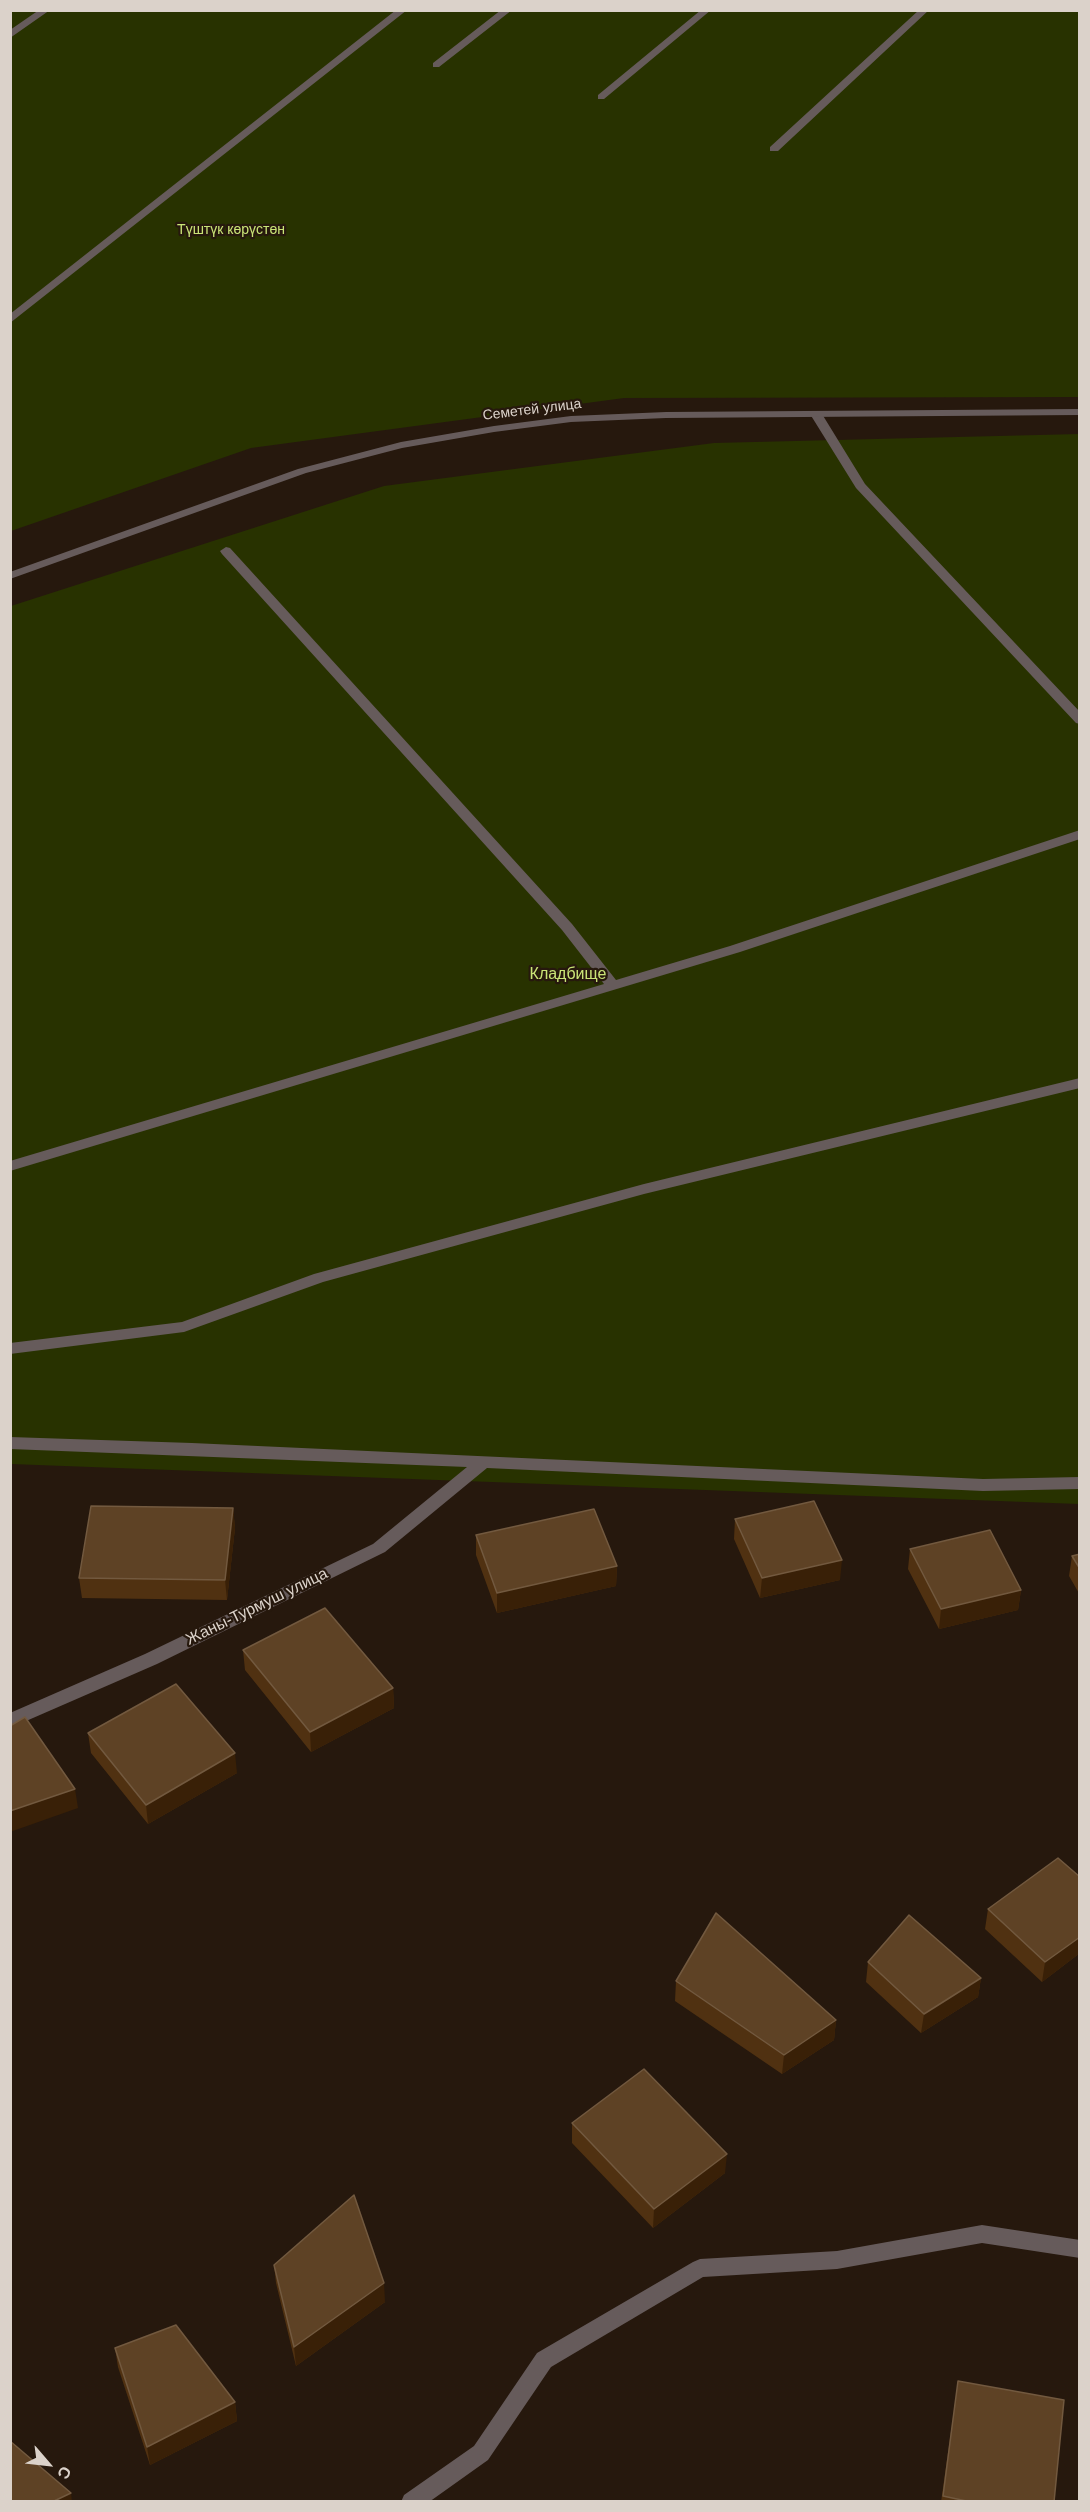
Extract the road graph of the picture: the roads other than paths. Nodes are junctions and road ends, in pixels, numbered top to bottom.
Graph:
1 (46, 10) edge
2 (403, 10) edge
3 (508, 10) edge
4 (707, 10) edge
5 (926, 10) edge
6 (10, 35) edge
7 (436, 65) dead end
8 (601, 97) dead end
9 (774, 149) dead end
10 (10, 320) edge
11 (1080, 412) edge
12 (816, 414) junction
13 (226, 551) dead end
14 (10, 576) edge
15 (1080, 720) edge
16 (1080, 834) edge
17 (613, 986) junction
18 (1080, 1083) edge
19 (10, 1166) edge
20 (10, 1349) edge
21 (10, 1443) edge
22 (484, 1462) junction
23 (1080, 1483) edge
24 (10, 1721) edge
25 (1080, 2249) edge
26 (411, 2502) edge

1 - 6 street
2 - 10 street
3 - 7 street
4 - 8 street
5 - 9 street
11 - 12 street, Семетей улица
12 - 14 street, Семетей улица
12 - 15 street
13 - 17 street
16 - 17 street
17 - 19 street
18 - 20 street
21 - 22 street
22 - 23 street
22 - 24 street, Жаны-Турмуш улица
25 - 26 street

